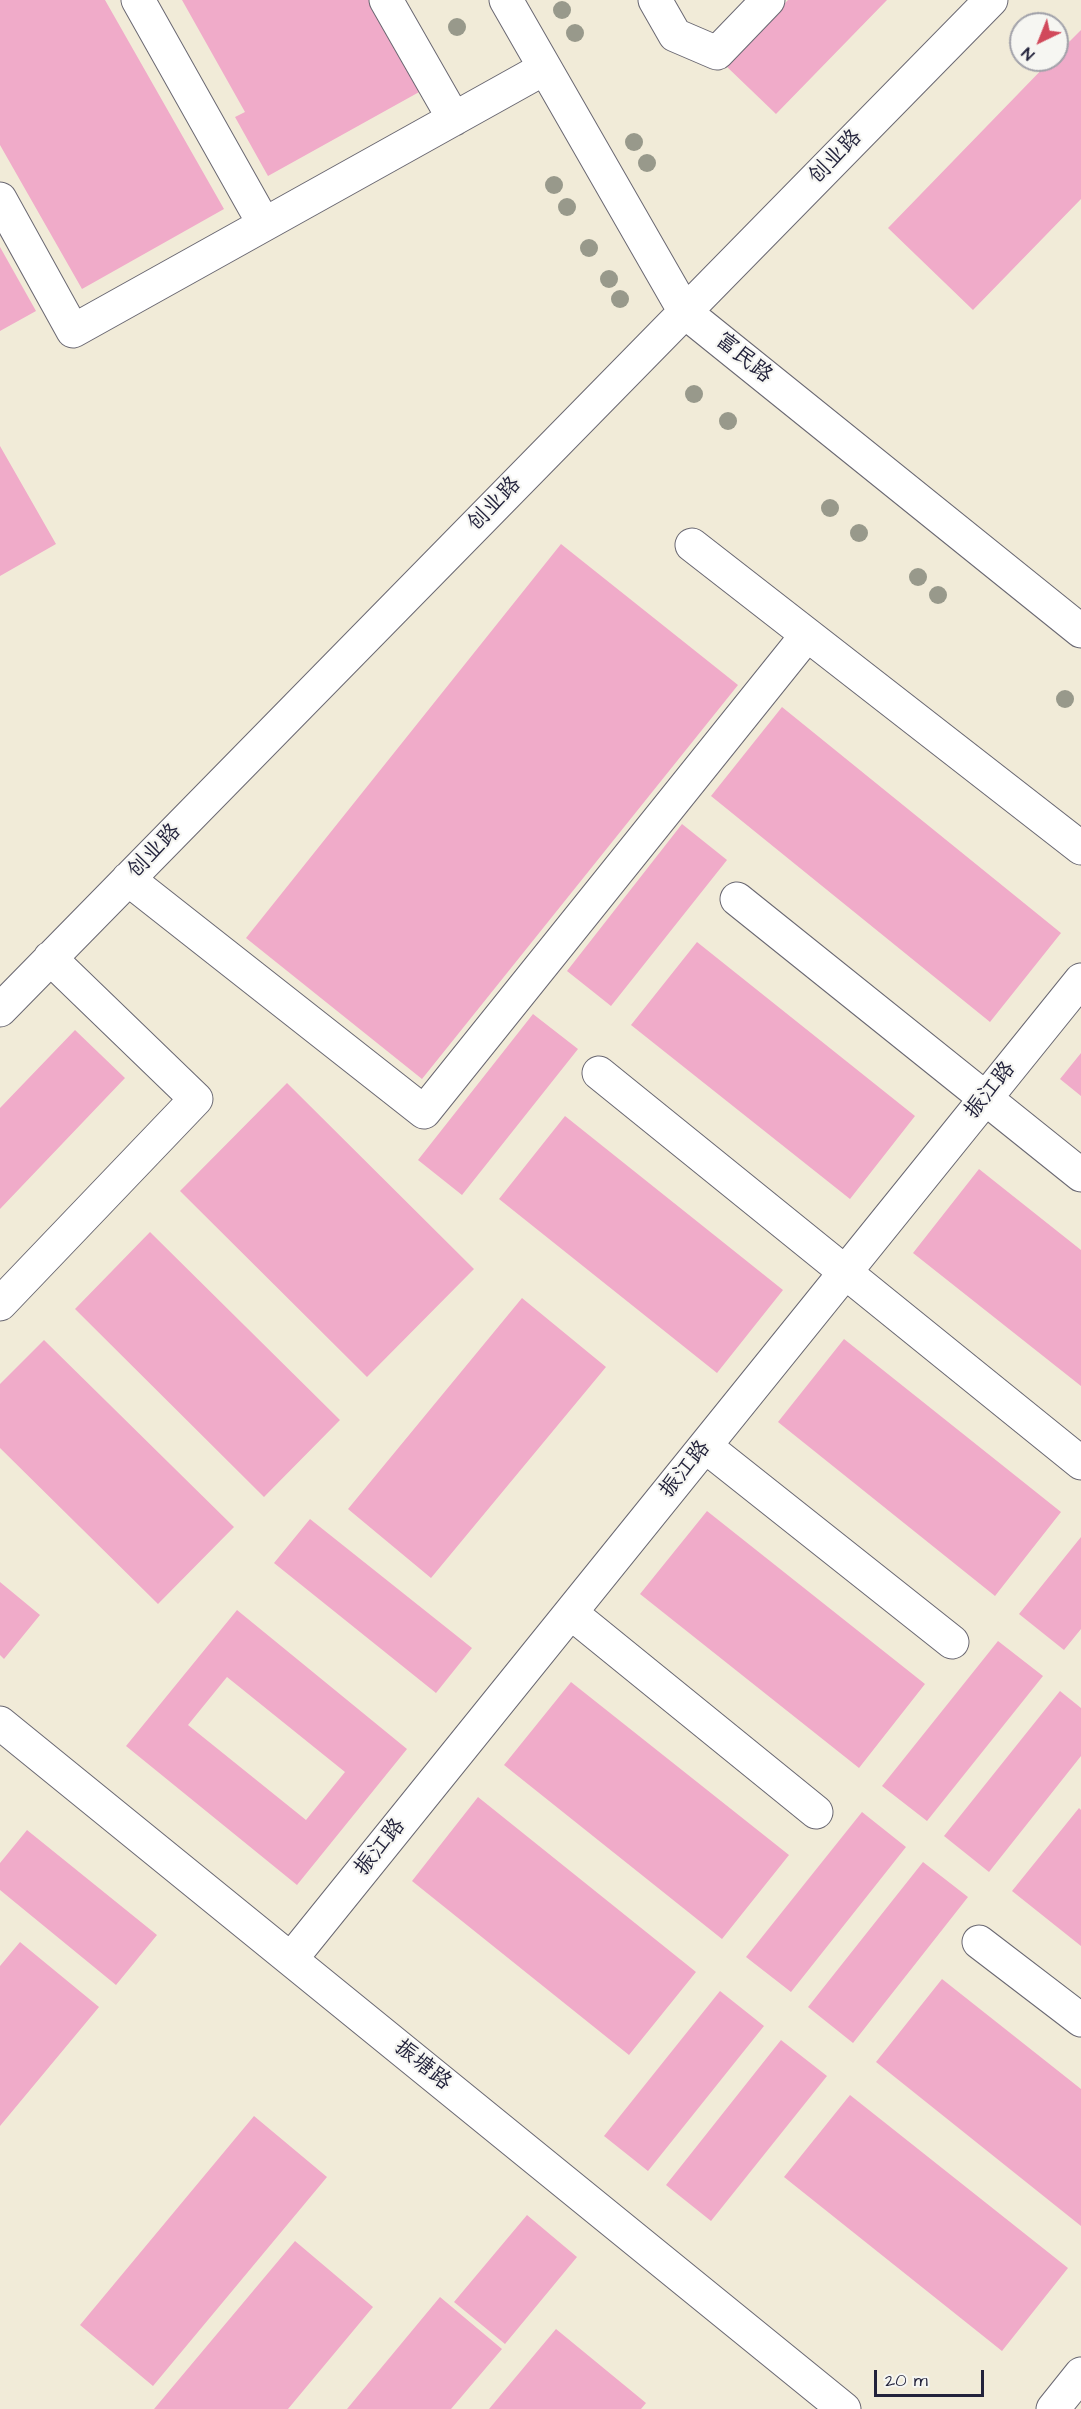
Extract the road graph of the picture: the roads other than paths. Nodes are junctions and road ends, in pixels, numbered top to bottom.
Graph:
1 (138, 0) edge
2 (386, 0) edge
3 (506, 0) edge
4 (655, 0) edge
5 (768, 0) edge
6 (991, 0) edge
7 (545, 68) junction
8 (454, 119) junction
9 (0, 200) edge
10 (264, 224) junction
11 (685, 312) junction
12 (692, 545) dead end
13 (1081, 632) edge
14 (807, 635) junction
15 (1081, 848) edge
16 (128, 879) junction
17 (736, 900) dead end
18 (50, 958) junction
19 (1081, 980) edge
20 (0, 1010) edge
21 (599, 1074) dead end
22 (985, 1098) junction
23 (1081, 1175) edge
24 (845, 1273) junction
25 (0, 1304) edge
26 (705, 1446) junction
27 (1081, 1463) edge
28 (571, 1613) junction
29 (952, 1642) dead end
30 (0, 1723) edge
31 (816, 1812) dead end
32 (979, 1942) dead end
33 (291, 1959) junction
34 (1081, 2020) edge
35 (1081, 2374) edge
36 (844, 2409) edge
37 (1053, 2409) edge

1 - 10 street
2 - 8 street
3 - 7 street, 富民路
4 - 5 street
6 - 11 street, 创业路
7 - 8 street
7 - 11 street, 富民路
8 - 10 street
9 - 10 street
11 - 13 street, 富民路
11 - 16 street, 创业路
12 - 14 street
14 - 15 street
14 - 16 street
16 - 18 street, 创业路
17 - 22 street
18 - 20 street, 创业路
18 - 25 street
19 - 22 street, 振江路
21 - 24 street
22 - 23 street
22 - 24 street, 振江路
24 - 26 street, 振江路
24 - 27 street
26 - 28 street, 振江路
26 - 29 street
28 - 31 street
28 - 33 street, 振江路
30 - 33 street, 振塘路
32 - 34 street
33 - 36 street, 振塘路
35 - 37 street

